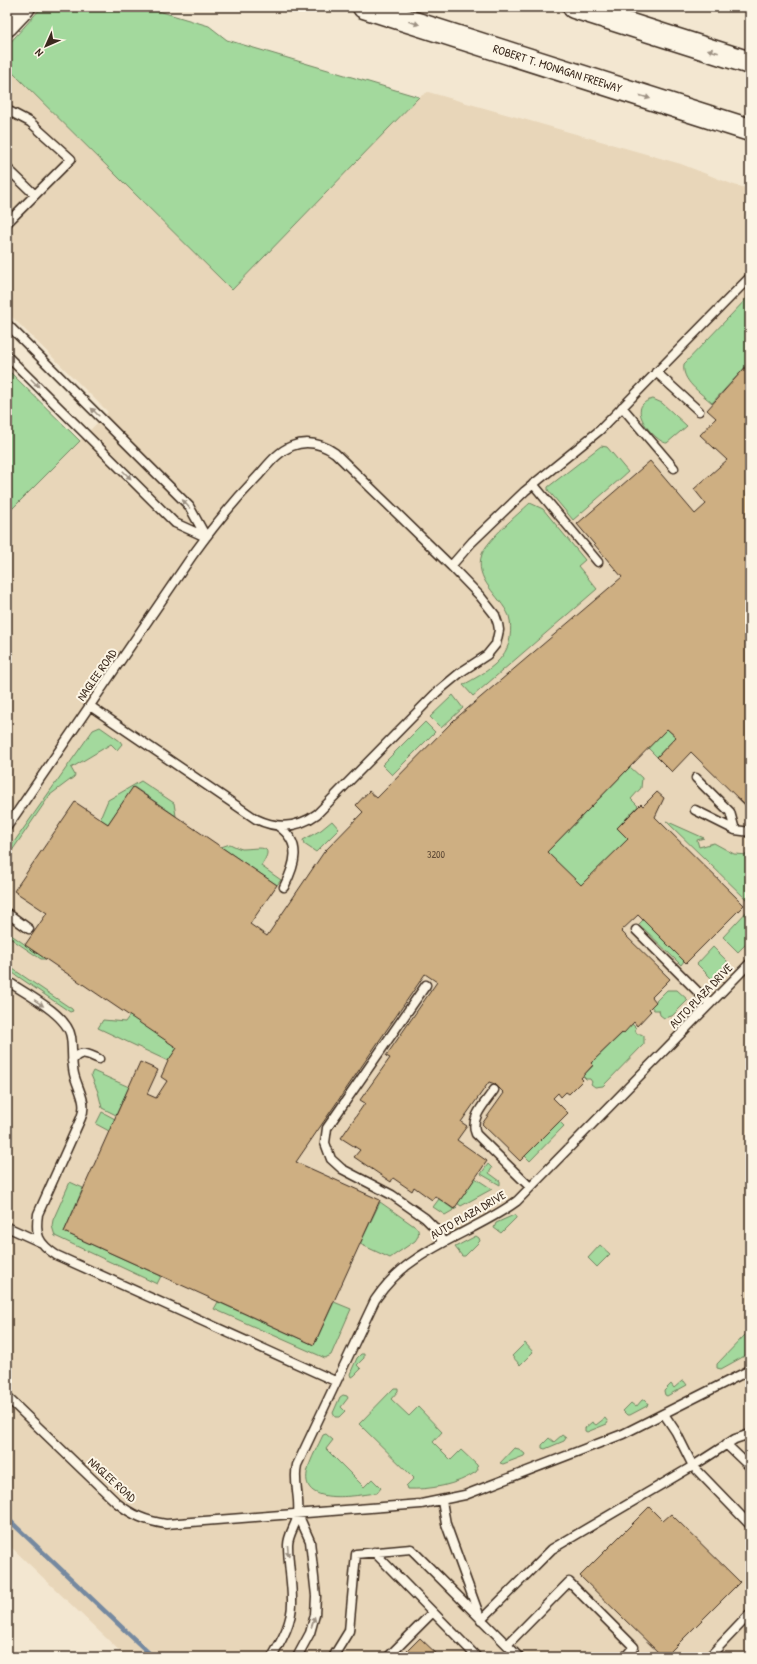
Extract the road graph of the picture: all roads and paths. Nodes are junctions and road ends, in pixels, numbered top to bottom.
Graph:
1 (25, 7) edge
2 (364, 7) edge
3 (574, 7) edge
4 (7, 26) edge
5 (750, 63) edge
6 (7, 110) edge
7 (750, 130) edge
8 (7, 168) edge
9 (35, 195) junction
10 (7, 223) edge
11 (750, 277) edge
12 (7, 324) edge
13 (7, 356) edge
14 (656, 372) junction
15 (622, 407) junction
16 (698, 411) dead end
17 (674, 468) dead end
18 (532, 484) junction
19 (206, 537) junction
20 (598, 562) dead end
21 (451, 566) junction
22 (90, 706) junction
23 (696, 778) dead end
24 (695, 810) dead end
25 (278, 826) junction
26 (7, 827) edge
27 (735, 830) junction
28 (750, 832) edge
29 (284, 887) dead end
30 (7, 913) edge
31 (29, 929) dead end
32 (636, 930) dead end
33 (750, 963) edge
34 (7, 981) edge
35 (426, 985) dead end
36 (710, 1004) junction
37 (99, 1059) dead end
38 (72, 1061) junction
39 (494, 1090) dead end
40 (530, 1187) junction
41 (7, 1227) edge
42 (40, 1242) junction
43 (443, 1243) junction
44 (750, 1370) edge
45 (335, 1381) junction
46 (7, 1397) edge
47 (664, 1414) junction
48 (750, 1434) edge
49 (726, 1444) junction
50 (693, 1466) junction
51 (750, 1467) edge
52 (442, 1501) junction
53 (298, 1514) junction
54 (750, 1525) edge
55 (374, 1552) junction
56 (433, 1612) junction
57 (750, 1614) edge
58 (481, 1620) junction
59 (507, 1645) junction
60 (272, 1657) edge
61 (297, 1657) edge
62 (333, 1657) edge
63 (388, 1657) edge
64 (477, 1657) edge
65 (519, 1657) edge
66 (625, 1657) edge
67 (709, 1657) edge

1 - 4 street
2 -> 7 highway, ROBERT T. MONAGAN FREEWAY
5 -> 3 highway
6 - 9 lane
8 - 9 lane
9 - 10 lane
11 - 14 lane
19 -> 12 lane
13 -> 19 lane
14 - 15 lane
14 - 16 lane
15 - 17 lane
15 - 18 lane
18 - 20 lane
18 - 21 lane
19 - 21 lane, NAGLEE ROAD
19 - 22 lane, NAGLEE ROAD
21 - 25 lane, NAGLEE ROAD
22 - 25 lane
22 - 26 lane, NAGLEE ROAD
23 - 27 lane
24 - 27 lane
25 - 29 lane
27 - 28 lane
30 - 31 lane
32 - 36 lane
33 - 36 lane, AUTO PLAZA DRIVE
34 -> 38 lane
35 - 43 lane
36 - 40 lane, AUTO PLAZA DRIVE
37 - 38 lane
38 - 42 lane
39 - 40 lane
40 - 43 lane, AUTO PLAZA DRIVE
41 - 42 lane
42 - 45 lane
43 - 45 lane, AUTO PLAZA DRIVE
44 - 47 lane, NAGLEE ROAD
45 - 53 lane, AUTO PLAZA DRIVE
46 - 53 lane, NAGLEE ROAD
47 - 50 lane
47 - 52 lane, NAGLEE ROAD
48 - 49 lane
49 - 50 lane
49 - 51 lane
50 - 54 lane
50 - 58 lane
52 - 53 lane, NAGLEE ROAD
52 - 58 lane
53 -> 60 lane, AUTO PLAZA DRIVE
61 -> 53 lane, AUTO PLAZA DRIVE
55 - 56 lane
55 - 58 lane
55 - 62 lane
56 - 63 lane
56 - 64 lane
57 - 67 lane
58 - 59 lane
59 - 65 lane
59 - 66 lane

